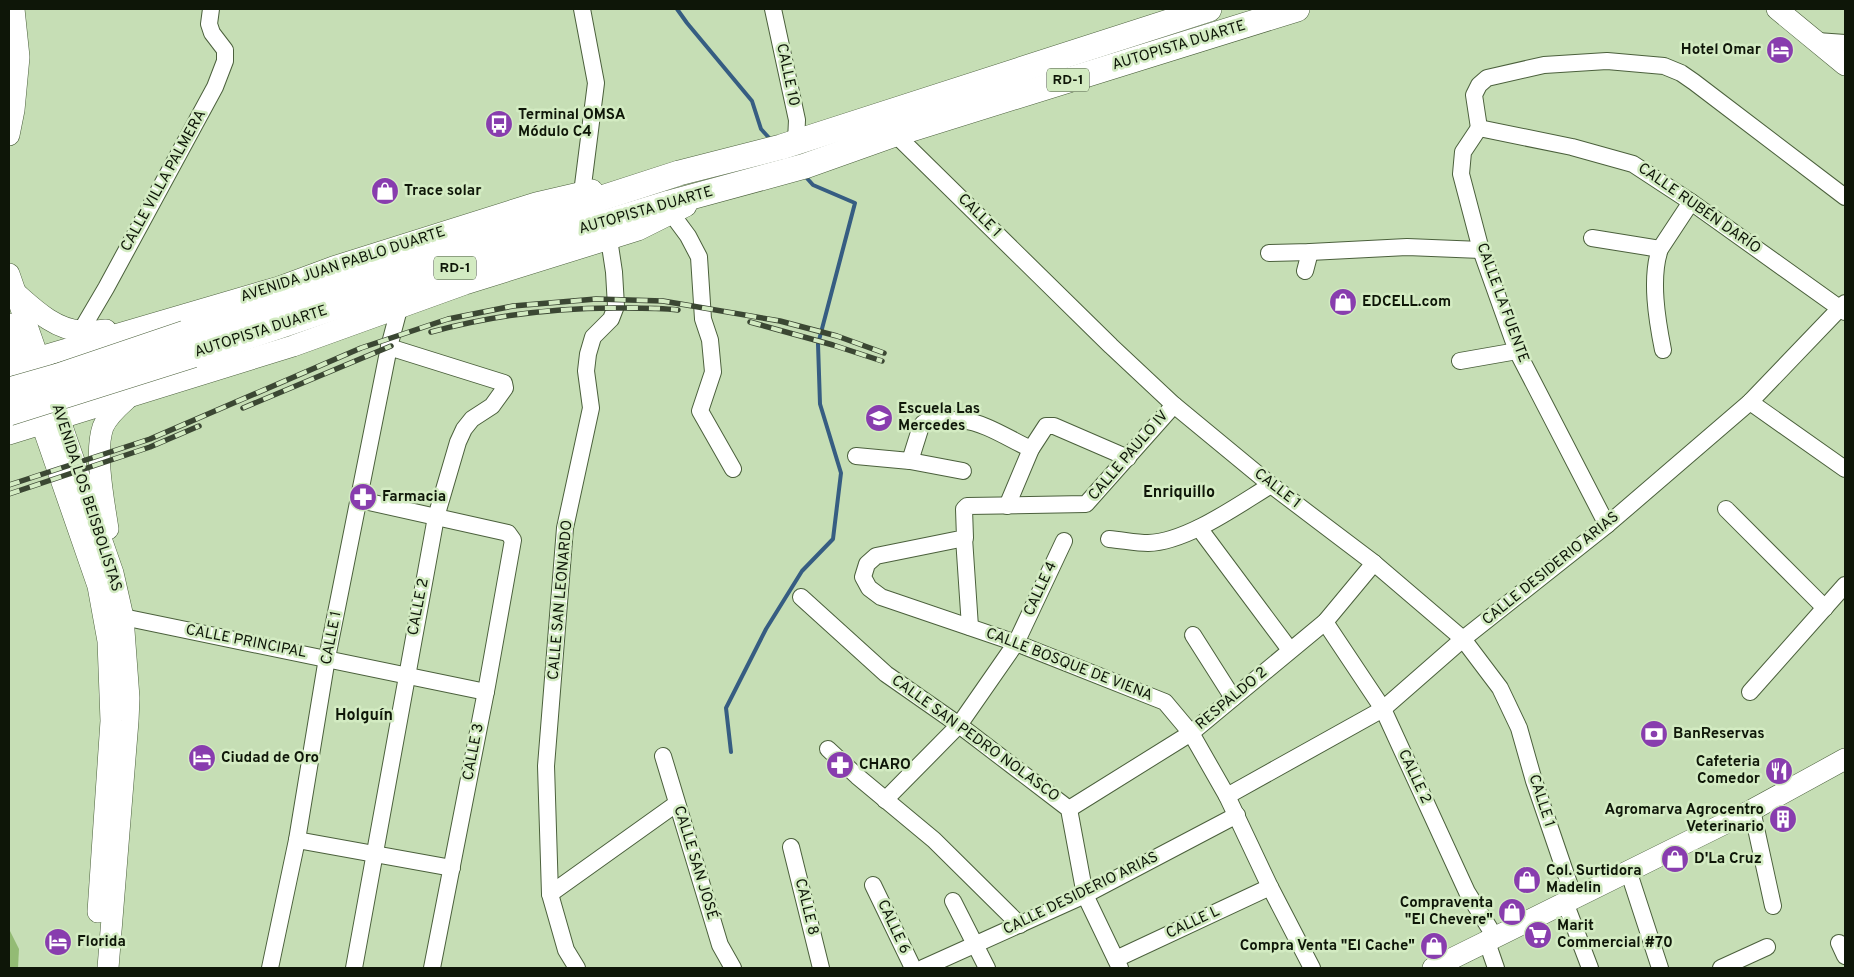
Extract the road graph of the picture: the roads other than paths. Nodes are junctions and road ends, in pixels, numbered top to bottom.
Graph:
1 (14, 9) edge
2 (211, 9) edge
3 (582, 9) edge
4 (773, 9) edge
5 (1209, 9) edge
6 (1297, 9) edge
7 (1777, 9) edge
8 (1817, 41) junction
9 (1845, 42) edge
10 (1845, 65) edge
11 (1479, 128) junction
12 (895, 134) junction
13 (9, 136) edge
14 (789, 144) junction
15 (751, 168) junction
16 (679, 173) junction
17 (720, 190) junction
18 (582, 193) junction
19 (1845, 197) edge
20 (1691, 202) junction
21 (670, 213) junction
22 (1592, 238) dead end
23 (609, 239) junction
24 (1660, 248) junction
25 (1481, 250) junction
26 (1310, 252) junction
27 (1269, 253) dead end
28 (1305, 271) dead end
29 (13, 283) edge
30 (1844, 308) edge
31 (398, 309) junction
32 (9, 324) edge
33 (75, 340) junction
34 (189, 344) junction
35 (389, 347) junction
36 (1663, 350) dead end
37 (1516, 351) junction
38 (1460, 360) dead end
39 (23, 362) edge
40 (9, 390) edge
41 (131, 396) junction
42 (1750, 402) junction
43 (1174, 405) junction
44 (51, 421) junction
45 (12, 426) edge
46 (1031, 449) junction
47 (856, 456) dead end
48 (1128, 458) junction
49 (910, 461) junction
50 (1845, 468) edge
51 (733, 469) dead end
52 (963, 471) dead end
53 (1271, 485) junction
54 (360, 500) junction
55 (1007, 506) junction
56 (1726, 509) dead end
57 (436, 517) junction
58 (1607, 525) junction
59 (1199, 528) junction
60 (964, 538) junction
61 (1109, 539) dead end
62 (1064, 541) dead end
63 (1374, 563) junction
64 (113, 573) junction
65 (1845, 585) edge
66 (801, 597) dead end
67 (1825, 608) junction
68 (114, 617) junction
69 (1325, 622) junction
70 (970, 627) junction
71 (1193, 635) dead end
72 (1463, 639) junction
73 (1016, 643) junction
74 (1290, 650) junction
75 (327, 658) junction
76 (406, 675) junction
77 (486, 692) junction
78 (1750, 692) dead end
79 (1233, 698) junction
80 (1383, 709) junction
81 (959, 725) junction
82 (1192, 733) junction
83 (828, 749) dead end
84 (663, 756) dead end
85 (1845, 758) edge
86 (1227, 796) junction
87 (885, 800) junction
88 (676, 804) junction
89 (1069, 809) junction
90 (1752, 810) junction
91 (1237, 815) junction
92 (297, 840) junction
93 (791, 847) dead end
94 (374, 855) junction
95 (452, 868) junction
96 (1628, 870) junction
97 (873, 885) dead end
98 (1270, 887) junction
99 (550, 894) junction
100 (1085, 895) junction
101 (1569, 900) junction
102 (953, 901) dead end
103 (1773, 906) dead end
104 (1020, 924) junction
105 (1491, 939) junction
106 (976, 945) junction
107 (1767, 947) dead end
108 (1118, 964) edge
109 (95, 968) edge
110 (108, 968) edge
111 (270, 968) edge
112 (354, 968) edge
113 (432, 968) edge
114 (577, 968) edge
115 (733, 968) edge
116 (821, 968) edge
117 (913, 968) edge
118 (923, 968) edge
119 (987, 968) edge
120 (1312, 968) edge
121 (1433, 968) edge
122 (1496, 968) edge
123 (1590, 968) edge
124 (1660, 968) edge
125 (1721, 968) edge

1 - 13 main road
2 - 33 street, CALLE VILLA PALMERA
3 - 18 street
4 - 14 street, CALLE 10
5 - 14 highway, AUTOPISTA DUARTE / RD-1
6 - 12 highway, AUTOPISTA DUARTE / RD-1
7 - 8 main road
8 - 9 street
8 - 10 main road
11 - 19 street
11 - 20 street, CALLE RUBÉN DARÍO
11 - 25 street, CALLE LA FUENTE
12 - 15 highway, AUTOPISTA DUARTE / RD-1
12 - 43 street, CALLE 1
14 - 15 highway, RD-1
15 - 16 highway, RD-1
15 - 17 highway, RD-1
16 - 18 main road, AVENIDA JUAN PABLO DUARTE
16 - 34 highway, AUTOPISTA DUARTE / RD-1
17 - 21 main road, AUTOPISTA DUARTE
17 - 34 highway, AUTOPISTA DUARTE / RD-1
18 - 33 main road, AVENIDA JUAN PABLO DUARTE
20 - 24 street
20 - 30 street, CALLE RUBÉN DARÍO
21 - 23 main road, AUTOPISTA DUARTE
21 - 51 street
22 - 24 street
23 - 31 main road, AUTOPISTA DUARTE
23 - 99 street, CALLE SAN LEONARDO
24 - 36 street
25 - 26 street
25 - 37 street, CALLE LA FUENTE
26 - 27 street
26 - 28 street
29 - 33 main road
29 - 39 main road, AVENIDA LOS BEISBOLISTAS
30 - 42 street, CALLE DESIDERIO ARIAS
31 - 35 street, CALLE 1
31 - 41 main road, AUTOPISTA DUARTE
32 - 39 main road, AVENIDA LOS BEISBOLISTAS
33 - 39 main road
34 - 40 highway, AUTOPISTA DUARTE / RD-1, bridge
34 - 45 highway, AUTOPISTA DUARTE / RD-1, bridge
35 - 54 street, CALLE 1
35 - 57 street, CALLE 2
37 - 38 street
37 - 58 street, CALLE LA FUENTE
39 - 44 main road, AVENIDA LOS BEISBOLISTAS
41 - 44 main road
41 - 64 main road
42 - 50 street
42 - 58 street, CALLE DESIDERIO ARIAS
43 - 48 street, CALLE PAULO IV
43 - 53 street, CALLE 1
44 - 45 main road
44 - 64 main road, AVENIDA LOS BEISBOLISTAS
44 - 68 main road, AVENIDA LOS BEISBOLISTAS
46 - 48 street
46 - 49 street
46 - 55 street
47 - 49 street
48 - 55 street, CALLE PAULO IV
49 - 52 street
53 - 59 street
53 - 63 street, CALLE 1
54 - 57 street
54 - 75 street, CALLE 1
55 - 60 street, CALLE PAULO IV
56 - 67 street
57 - 76 street, CALLE 2
57 - 77 street, CALLE 3
58 - 72 street, CALLE DESIDERIO ARIAS
59 - 61 street
59 - 74 street
60 - 70 street
60 - 70 street, CALLE BOSQUE DE VIENA
62 - 73 street, CALLE 4
63 - 69 street, RESPALDO 2
63 - 72 street, CALLE 1
64 - 68 main road, AVENIDA LOS BEISBOLISTAS
65 - 67 street
66 - 81 street, CALLE SAN PEDRO NOLASCO
67 - 78 street
68 - 75 street, CALLE PRINCIPAL
68 - 109 main road, AVENIDA LOS BEISBOLISTAS
68 - 110 main road, AVENIDA LOS BEISBOLISTAS
69 - 74 street, RESPALDO 2
69 - 80 street, CALLE 2
70 - 73 street, CALLE BOSQUE DE VIENA
71 - 79 street
72 - 80 street, CALLE DESIDERIO ARIAS
72 - 101 street, CALLE 1
73 - 81 street, CALLE 4
73 - 82 street, CALLE BOSQUE DE VIENA
74 - 79 street, RESPALDO 2
75 - 76 street, CALLE PRINCIPAL
75 - 92 street, CALLE 1
76 - 77 street, CALLE PRINCIPAL
76 - 94 street, CALLE 2
77 - 95 street, CALLE 3
79 - 82 street, RESPALDO 2
80 - 86 street, CALLE DESIDERIO ARIAS
80 - 105 street, CALLE 2
81 - 87 street, CALLE 4
81 - 89 street, CALLE SAN PEDRO NOLASCO
82 - 86 street, CALLE BOSQUE DE VIENA
82 - 89 street, RESPALDO 2
83 - 87 street
84 - 88 street, CALLE SAN JOSÉ
85 - 90 main road
86 - 91 street, CALLE BOSQUE DE VIENA
87 - 104 street
88 - 99 street
88 - 115 street, CALLE SAN JOSÉ
89 - 100 street, CALLE SAN PEDRO NOLASCO
90 - 96 main road
90 - 103 street
91 - 98 street, CALLE BOSQUE DE VIENA
91 - 100 street, CALLE DESIDERIO ARIAS
92 - 94 street
92 - 111 street, CALLE 1
93 - 116 street, CALLE 8
94 - 95 street
94 - 112 street, CALLE 2
95 - 113 street, CALLE 3
96 - 101 main road
96 - 124 street
97 - 117 street, CALLE 6
98 - 108 street, CALLE L
98 - 120 street, CALLE BOSQUE DE VIENA
99 - 114 street, CALLE SAN LEONARDO
100 - 104 street, CALLE DESIDERIO ARIAS
100 - 108 street, CALLE SAN PEDRO NOLASCO
101 - 105 main road
101 - 123 street, CALLE 1
102 - 106 street
104 - 106 street, CALLE DESIDERIO ARIAS
105 - 121 main road
105 - 122 street, CALLE 2
106 - 118 street, CALLE DESIDERIO ARIAS
106 - 119 street
107 - 125 street

